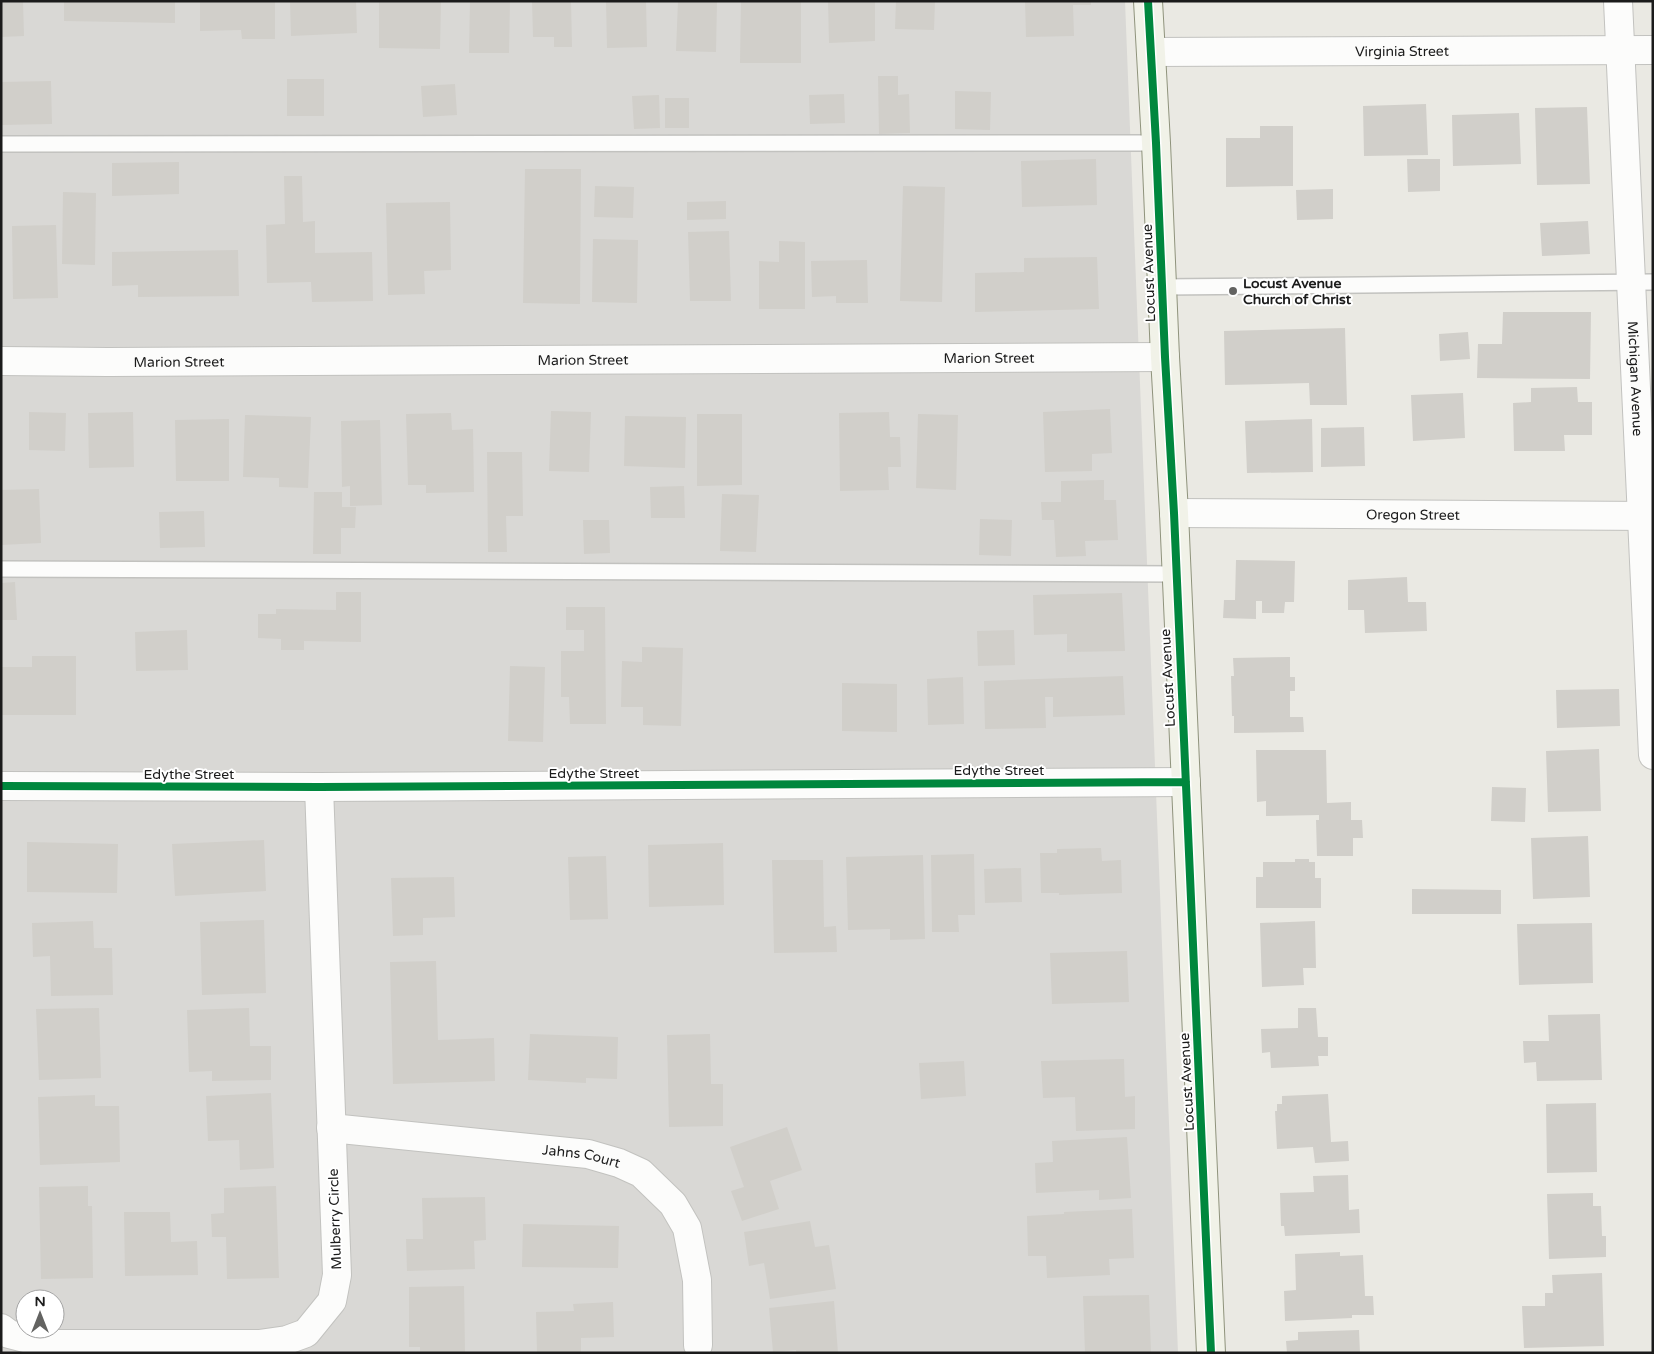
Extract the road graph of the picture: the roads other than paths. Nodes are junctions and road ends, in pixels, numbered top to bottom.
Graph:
1 (1148, 1) edge
2 (1618, 1) edge
3 (1620, 50) junction
4 (1653, 50) edge
5 (1151, 52) junction
6 (1156, 142) junction
7 (1, 144) edge
8 (1642, 282) edge
9 (1163, 287) junction
10 (1165, 357) junction
11 (1, 360) edge
12 (1174, 513) junction
13 (1647, 516) edge
14 (1, 569) edge
15 (1176, 574) junction
16 (1653, 755) edge
17 (1186, 782) junction
18 (1, 786) edge
19 (319, 787) junction
20 (331, 1128) junction
21 (1, 1328) edge
22 (698, 1345) dead end
23 (1211, 1353) edge

1 - 5 street, Locust Avenue
2 - 3 street, Michigan Avenue
3 - 4 street, Virginia Street
3 - 5 street, Virginia Street
3 - 8 street, Michigan Avenue
5 - 6 street, Locust Avenue
6 - 7 lane
6 - 9 street, Locust Avenue
8 - 9 lane
8 - 13 street, Michigan Avenue
9 - 10 street, Locust Avenue
10 - 11 street, Marion Street
10 - 12 street, Locust Avenue
12 - 13 street, Oregon Street
12 - 15 street, Locust Avenue
13 - 16 street, Michigan Avenue
14 - 15 lane
15 - 17 street, Locust Avenue
17 - 19 street, Edythe Street
17 - 23 street, Locust Avenue
18 - 19 street, Edythe Street
19 - 20 street, Mulberry Circle
20 - 21 street, Mulberry Circle
20 - 22 street, Jahns Court

